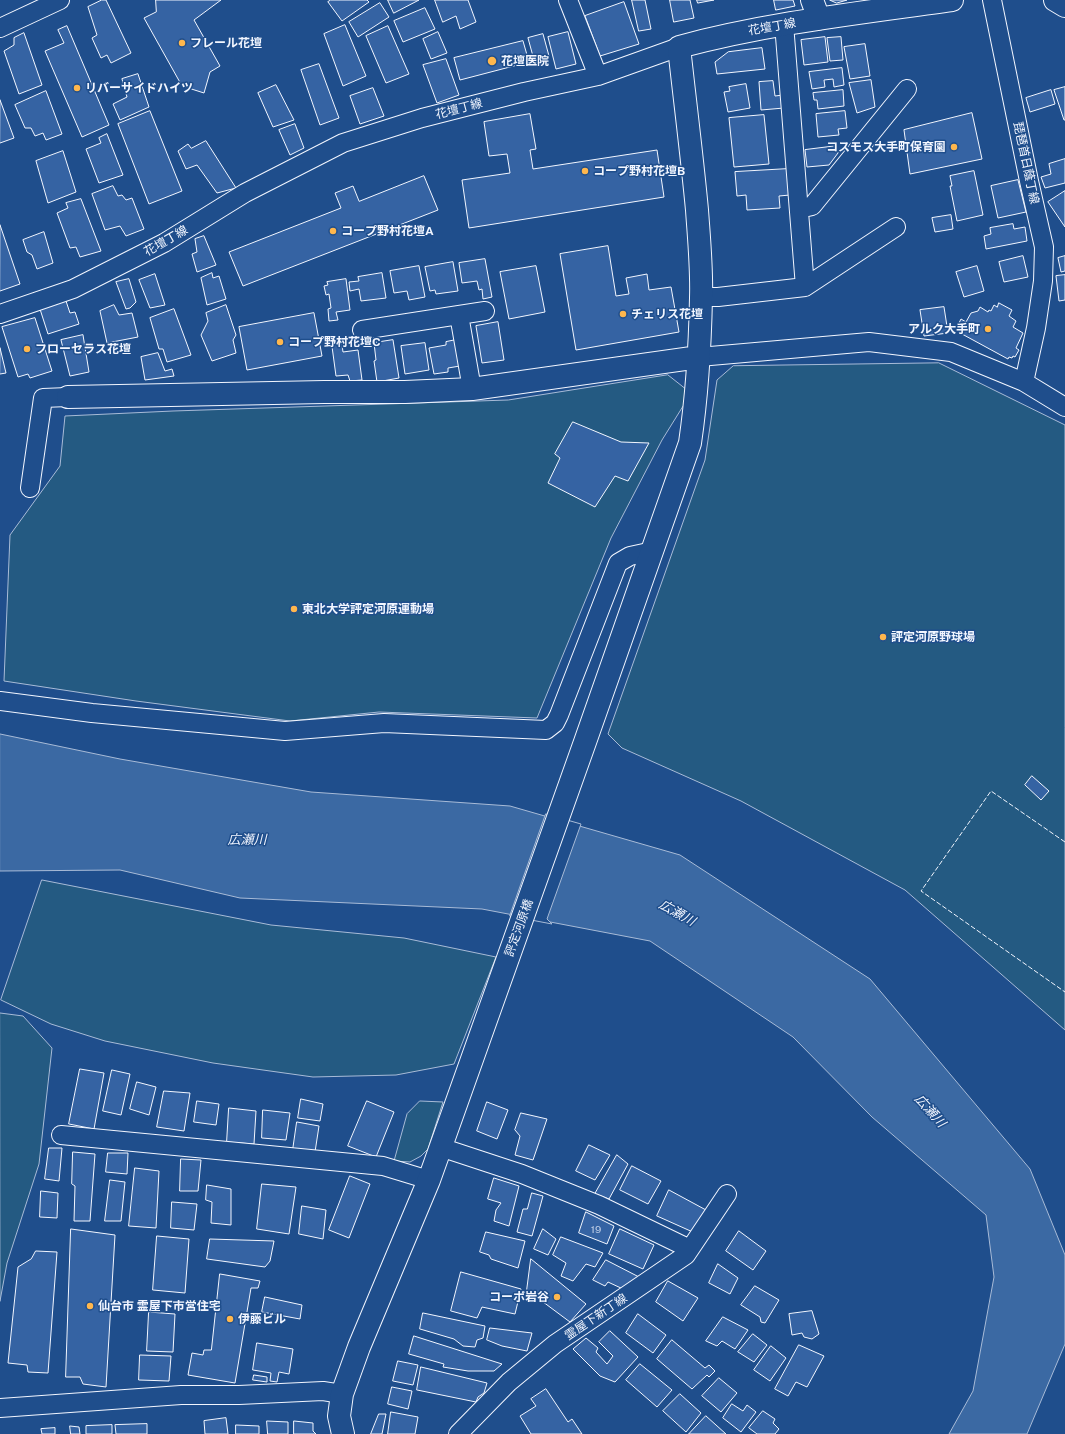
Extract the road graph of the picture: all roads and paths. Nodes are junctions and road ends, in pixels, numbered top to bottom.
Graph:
1 (60, 0) edge
2 (568, 0) edge
3 (952, 0) edge
4 (992, 0) edge
5 (1055, 0) edge
6 (1065, 6) edge
7 (816, 10) edge
8 (784, 24) junction
9 (0, 28) edge
10 (679, 48) junction
11 (598, 76) junction
12 (907, 90) dead end
13 (799, 208) junction
14 (896, 227) dead end
15 (805, 287) junction
16 (701, 298) junction
17 (485, 311) dead end
18 (0, 314) edge
19 (459, 315) junction
20 (362, 330) dead end
21 (699, 357) junction
22 (1024, 382) junction
23 (472, 388) junction
24 (68, 397) joint
25 (1065, 407) edge
26 (30, 488) dead end
27 (652, 550) junction
28 (0, 701) edge
29 (62, 1136) dead end
30 (440, 1147) junction
31 (429, 1180) junction
32 (727, 1194) dead end
33 (690, 1249) junction
34 (342, 1394) junction
35 (0, 1408) edge
36 (343, 1434) edge
37 (458, 1434) edge

1 - 9 street
2 - 11 street
3 - 7 street, 花壇丁線
4 - 22 street, 琵琶首日蔭丁線
5 - 6 street
7 - 8 street, 花壇丁線
8 - 10 street, 花壇丁線
8 - 13 street
10 - 11 street, 花壇丁線
10 - 16 street, 評定河原橋
11 - 18 street, 花壇丁線
12 - 13 street
13 - 15 street
14 - 15 street
15 - 16 street
16 - 21 street, 評定河原橋
17 - 19 street
19 - 20 street
19 - 23 street
21 - 22 street
21 - 23 street
21 - 27 street, 評定河原橋
22 - 25 street
23 - 24 street
24 - 26 street
27 - 28 street
27 - 30 street, 評定河原橋
29 - 31 street
30 - 31 street, 評定河原橋
30 - 33 street
31 - 34 street, 評定河原橋
32 - 33 street, 霊屋下新丁線
33 - 37 street, 霊屋下新丁線
34 - 35 street
34 - 36 street, 評定河原橋

